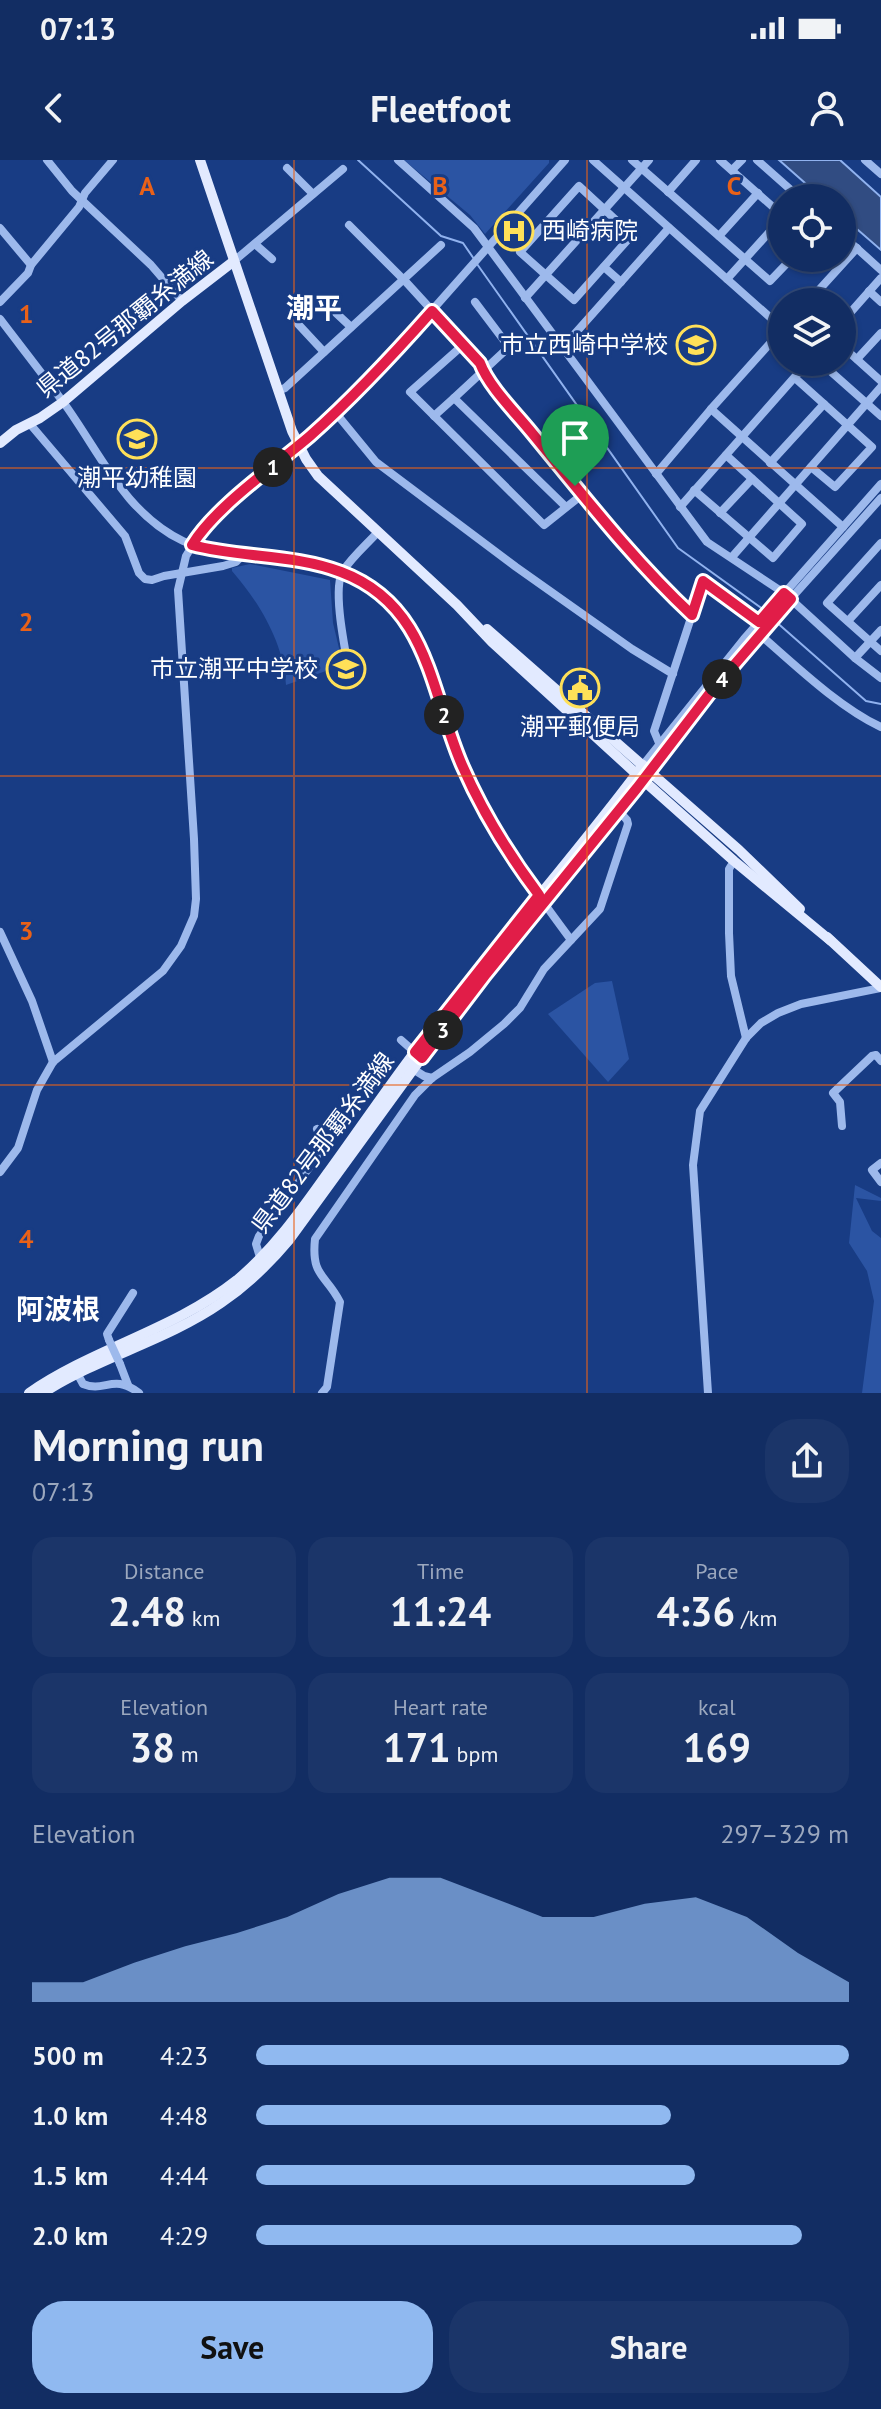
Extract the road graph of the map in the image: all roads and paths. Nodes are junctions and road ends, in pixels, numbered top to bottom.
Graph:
1 (47, 160) edge
2 (113, 160) edge
3 (200, 160) edge
4 (398, 160) edge
5 (565, 160) edge
6 (593, 160) edge
7 (632, 160) edge
8 (649, 160) edge
9 (696, 160) edge
10 (720, 160) edge
11 (742, 160) edge
12 (757, 160) edge
13 (865, 160) edge
14 (287, 168) dead end
15 (641, 168) junction
16 (343, 169) dead end
17 (732, 170) junction
18 (881, 174) edge
19 (784, 184) edge
20 (624, 188) junction
21 (668, 192) junction
22 (758, 193) junction
23 (313, 194) junction
24 (81, 199) junction
25 (768, 203) edge
26 (604, 210) junction
27 (349, 225) dead end
28 (0, 228) edge
29 (669, 228) junction
30 (768, 232) edge
31 (719, 236) junction
32 (255, 244) junction
33 (441, 245) dead end
34 (487, 247) junction
35 (857, 248) joint
36 (272, 259) dead end
37 (745, 259) junction
38 (234, 261) junction
39 (31, 265) junction
40 (604, 267) junction
41 (881, 270) edge
42 (779, 272) edge
43 (546, 275) junction
44 (881, 278) edge
45 (727, 279) junction
46 (403, 280) junction
47 (621, 282) junction
48 (821, 288) edge
49 (869, 291) junction
50 (525, 298) junction
51 (321, 299) dead end
52 (182, 301) junction
53 (0, 302) edge
54 (475, 302) dead end
55 (881, 302) edge
56 (856, 306) edge
57 (432, 311) junction
58 (768, 316) edge
59 (0, 319) edge
60 (298, 324) dead end
61 (351, 327) junction
62 (881, 333) edge
63 (463, 345) junction
64 (768, 345) edge
65 (563, 347) junction
66 (324, 352) junction
67 (857, 359) joint
68 (483, 371) junction
69 (836, 376) edge
70 (795, 378) joint
71 (881, 381) edge
72 (881, 387) edge
73 (278, 391) junction
74 (454, 398) junction
75 (63, 402) junction
76 (824, 404) junction
77 (867, 404) junction
78 (711, 409) junction
79 (335, 412) junction
80 (434, 416) junction
81 (881, 416) edge
82 (30, 424) junction
83 (848, 425) junction
84 (742, 437) junction
85 (0, 443) edge
86 (298, 445) junction
87 (726, 455) junction
88 (770, 463) junction
89 (811, 467) junction
90 (656, 474) junction
91 (752, 479) junction
92 (881, 484) edge
93 (795, 485) junction
94 (694, 490) junction
95 (583, 494) junction
96 (881, 498) edge
97 (779, 503) junction
98 (566, 507) junction
99 (680, 507) junction
100 (720, 513) junction
101 (843, 527) junction
102 (377, 533) junction
103 (749, 538) junction
104 (881, 543) edge
105 (192, 545) junction
106 (873, 552) junction
107 (244, 554) junction
108 (732, 557) junction
109 (881, 559) edge
110 (342, 572) junction
111 (181, 574) junction
112 (881, 585) edge
113 (787, 596) junction
114 (692, 615) junction
115 (848, 621) junction
116 (760, 626) junction
117 (881, 630) edge
118 (870, 641) junction
119 (881, 651) edge
120 (855, 658) junction
121 (349, 671) dead end
122 (673, 674) junction
123 (881, 678) edge
124 (660, 712) junction
125 (674, 724) junction
126 (881, 727) edge
127 (659, 743) junction
128 (643, 772) junction
129 (616, 808) junction
130 (734, 861) junction
131 (542, 899) junction
132 (0, 932) edge
133 (571, 940) junction
134 (831, 941) junction
135 (4, 948) edge
136 (881, 987) edge
137 (746, 1038) junction
138 (401, 1040) dead end
139 (418, 1055) junction
140 (881, 1061) edge
141 (53, 1062) junction
142 (410, 1067) junction
143 (432, 1078) junction
144 (842, 1126) dead end
145 (317, 1129) dead end
146 (881, 1163) edge
147 (0, 1172) edge
148 (881, 1182) edge
149 (266, 1260) junction
150 (133, 1293) dead end
151 (77, 1373) junction
152 (128, 1385) junction
153 (29, 1393) edge
154 (43, 1393) edge
155 (139, 1393) edge
156 (322, 1393) edge
157 (708, 1393) edge

1 - 24 street
2 - 24 street
3 - 38 main road
4 - 34 street
5 - 34 street
6 - 20 street
7 - 15 street
8 - 15 street
9 - 21 street
10 - 17 street
11 - 17 street
12 - 19 street
13 - 18 street
14 - 23 street
15 - 20 street
15 - 21 street
16 - 23 street
17 - 22 street
20 - 26 street
20 - 29 street
21 - 31 street
22 - 25 street
22 - 31 street
23 - 32 street
24 - 39 street
24 - 52 street
26 - 40 street
26 - 43 street
26 - 43 street
27 - 46 street
28 - 39 street
29 - 45 street
29 - 47 street
30 - 37 street
31 - 37 street
32 - 36 street
32 - 38 street
33 - 46 street
34 - 50 street
34 - 57 street
35 - 41 street
35 - 48 street
37 - 42 street
37 - 45 street
38 - 52 main road, 県道82号那覇糸満線
38 - 73 main road
39 - 53 street
40 - 43 street
40 - 47 street
43 - 50 street
44 - 49 street
45 - 58 street
46 - 57 street
46 - 61 street
47 - 65 street
49 - 55 street
49 - 56 street
50 - 65 street
51 - 61 street
52 - 75 main road, 県道82号那覇糸満線
54 - 68 street
57 - 63 street
57 - 79 street
59 - 75 street
60 - 66 street
61 - 66 street
62 - 67 street
63 - 68 street
63 - 80 street
64 - 78 street
65 - 90 street
66 - 73 street
67 - 71 street
68 - 74 street
68 - 95 street
69 - 77 street
70 - 76 street
70 - 84 street
72 - 77 street
73 - 86 main road
74 - 80 street
74 - 98 street
75 - 82 main road, 県道82号那覇糸満線
75 - 105 street
76 - 83 street
76 - 88 street
77 - 81 street
77 - 83 street
78 - 84 street
78 - 90 street
79 - 86 street
79 - 122 street
80 - 98 street
82 - 85 main road, 県道82号那覇糸満線
82 - 111 street
83 - 89 street
83 - 89 street
84 - 87 street
84 - 88 street
86 - 102 main road
86 - 105 street
87 - 91 street
87 - 94 street
88 - 93 street
89 - 93 street
90 - 99 street
91 - 97 street
91 - 100 street
92 - 101 street
93 - 97 street
93 - 101 street
94 - 99 street
94 - 100 street
95 - 98 street
95 - 114 street
96 - 113 street
97 - 103 street
97 - 103 street
99 - 108 street
100 - 103 street
101 - 113 street
102 - 110 street
102 - 128 main road
103 - 108 street
104 - 106 street
105 - 107 street
105 - 111 street
106 - 109 street
106 - 115 street
107 - 110 street
107 - 111 street
108 - 113 street
110 - 121 street
110 - 131 street
111 - 141 street
112 - 115 street
113 - 116 street
113 - 120 street
114 - 116 street
114 - 122 street
115 - 118 street
116 - 125 street
116 - 126 street
116 - 128 street
117 - 118 street
118 - 119 street
118 - 120 street
120 - 123 street
122 - 124 street
124 - 125 street
124 - 127 street
125 - 127 street
127 - 128 street
128 - 129 main road, 県道82号那覇糸満線
128 - 130 main road
128 - 134 main road
129 - 131 main road, 県道82号那覇糸満線
129 - 133 street
130 - 134 main road
130 - 137 street
131 - 133 street
131 - 139 main road, 県道82号那覇糸満線
132 - 135 street
133 - 143 street
134 - 136 main road
135 - 141 street
136 - 137 street
137 - 157 street
138 - 139 street
139 - 142 main road, 県道82号那覇糸満線
140 - 144 street
141 - 147 street
142 - 143 street
142 - 149 main road, 県道82号那覇糸満線
143 - 156 street
145 - 149 street
146 - 148 street
149 - 151 main road, 県道82号那覇糸満線
149 - 153 main road, 県道82号那覇糸満線
150 - 152 street, bridge
151 - 152 street
151 - 154 main road, 県道82号那覇糸満線
152 - 155 street

